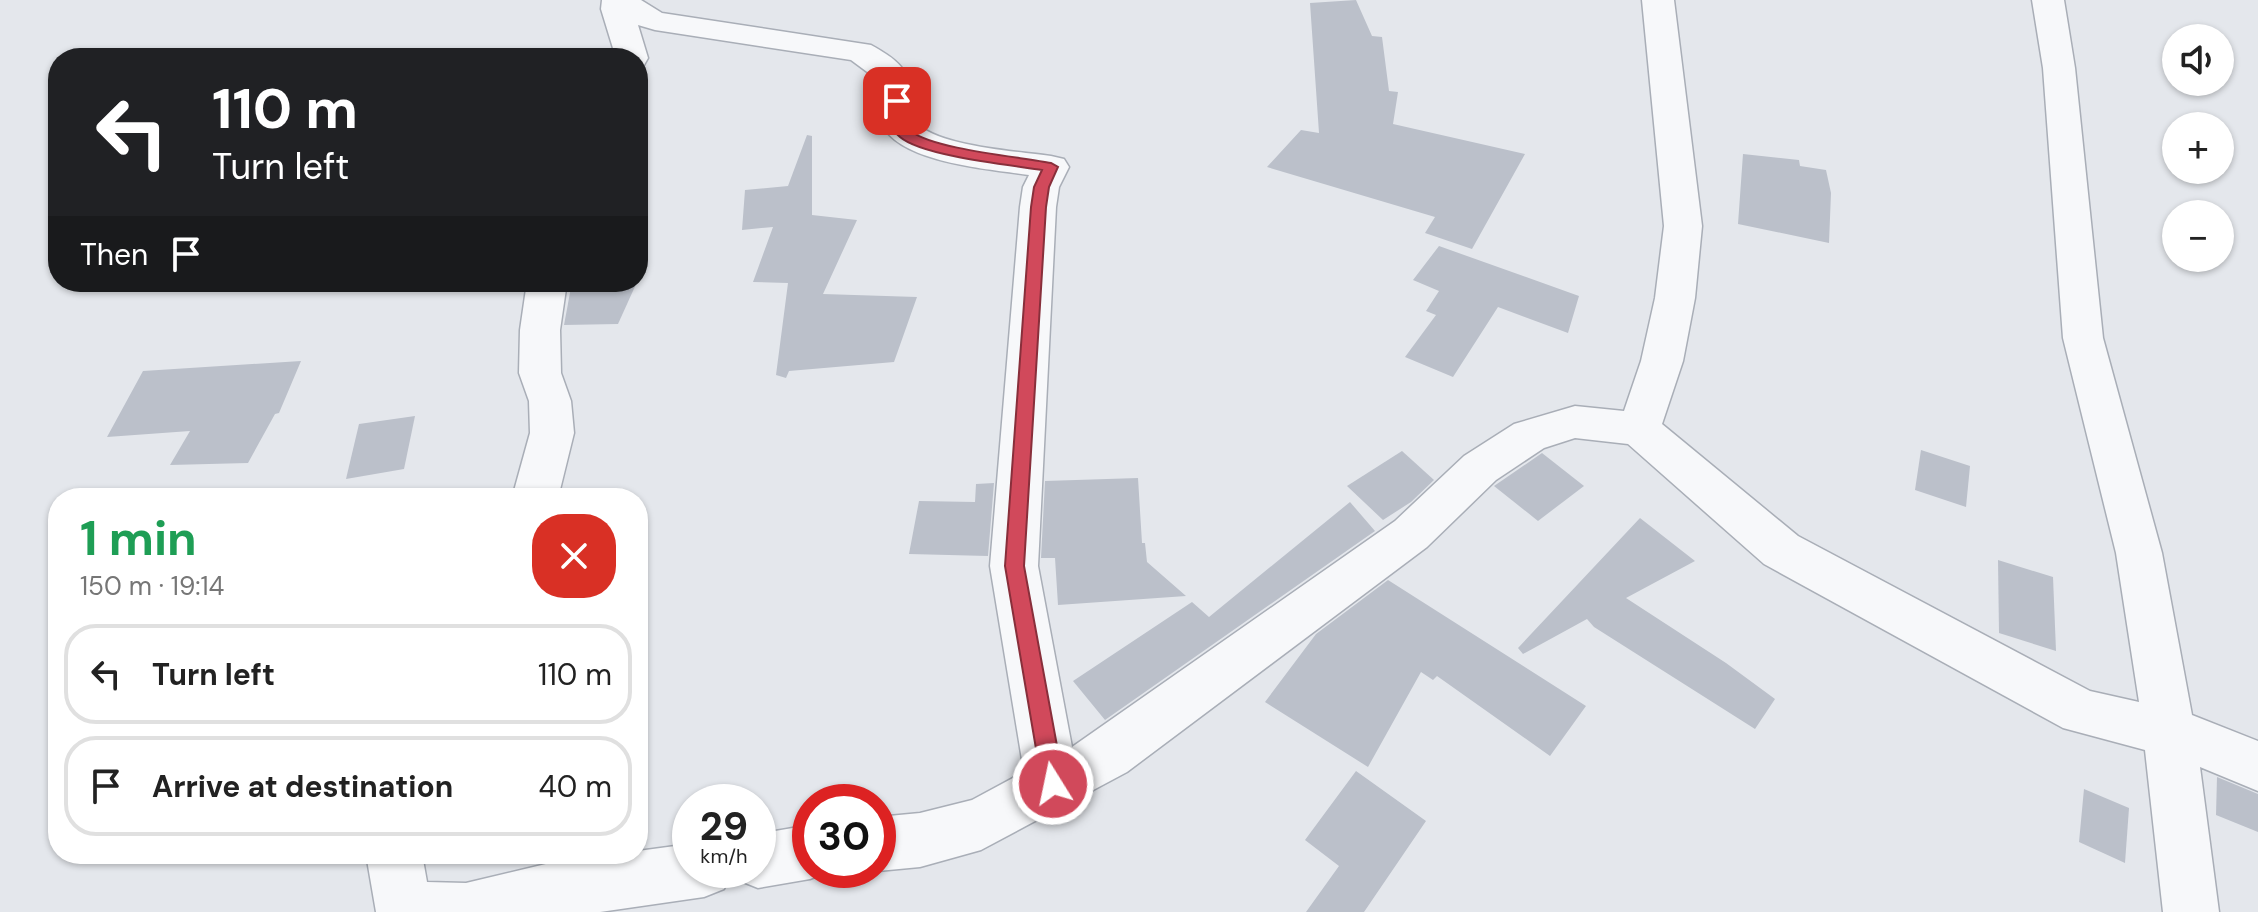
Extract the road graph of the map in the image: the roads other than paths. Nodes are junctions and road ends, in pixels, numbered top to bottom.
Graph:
1 (620, 0) edge
2 (1658, 0) edge
3 (2048, 0) edge
4 (629, 48) edge
5 (546, 292) edge
6 (1639, 429) junction
7 (538, 488) edge
8 (2169, 730) junction
9 (2258, 766) edge
10 (1053, 784) junction
11 (896, 842) edge
12 (396, 864) edge
13 (672, 874) edge
14 (2191, 912) edge

1 - 4 street
1 - 10 street
2 - 6 street
3 - 8 street
5 - 7 street
6 - 8 street
6 - 10 street
8 - 9 street
8 - 14 street
10 - 11 street
12 - 13 street

